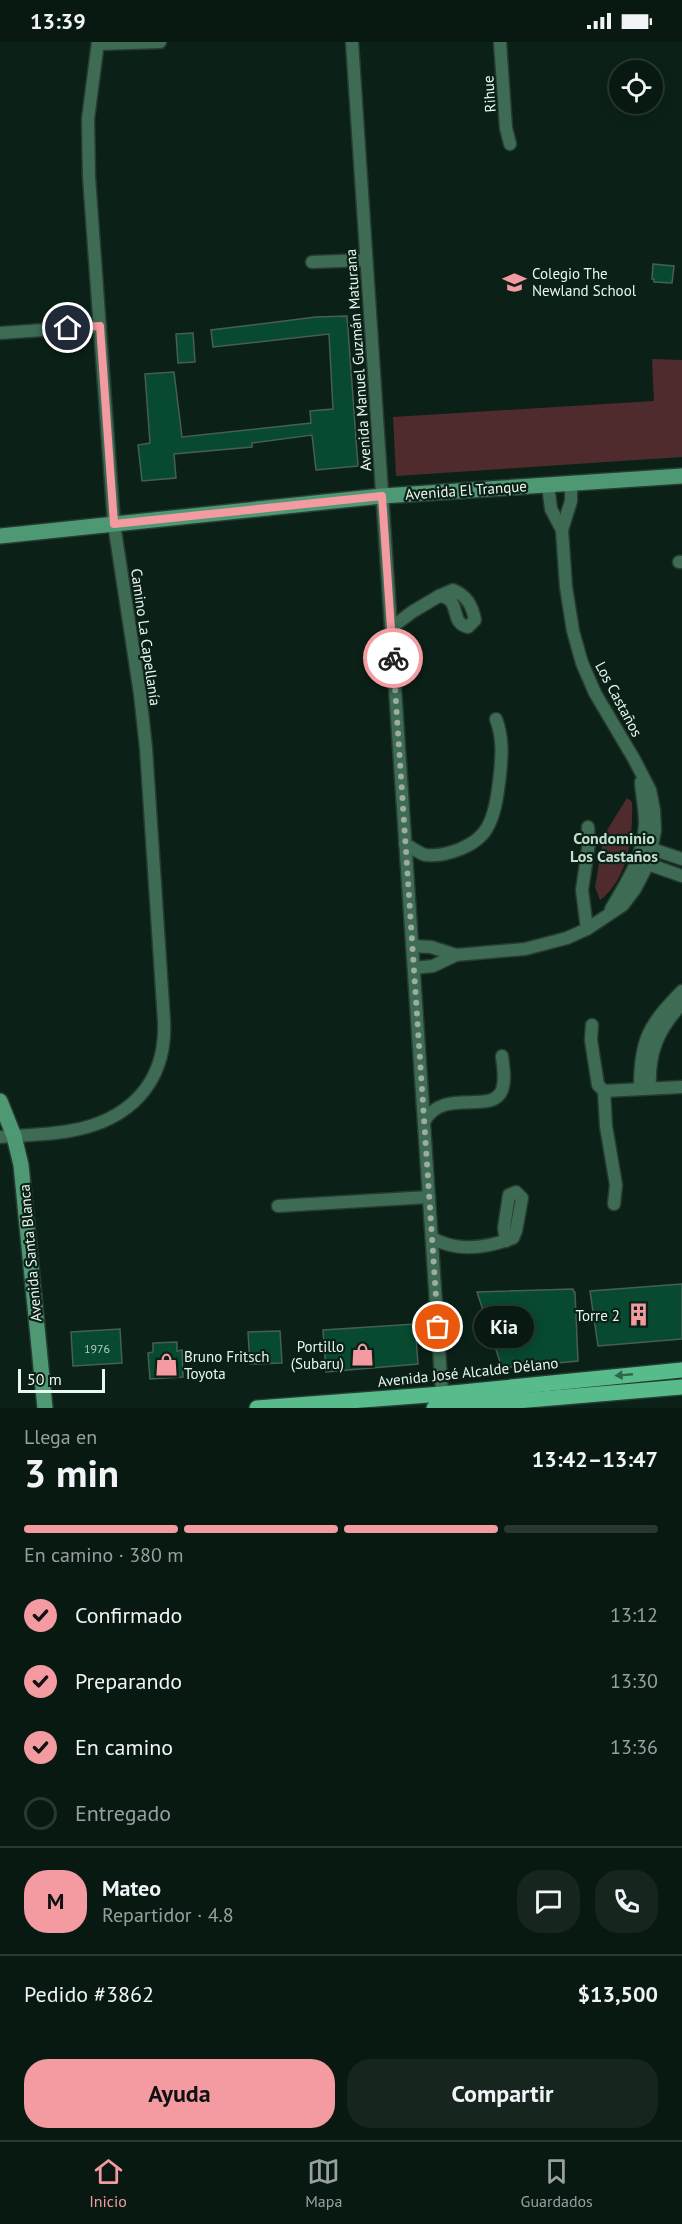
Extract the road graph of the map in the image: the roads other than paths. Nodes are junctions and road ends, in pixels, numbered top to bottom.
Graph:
1 (160, 42) edge
2 (352, 42) edge
3 (500, 42) edge
4 (98, 43) edge
5 (510, 144) dead end
6 (366, 260) junction
7 (312, 262) dead end
8 (100, 326) junction
9 (0, 333) edge
10 (682, 476) edge
11 (570, 483) junction
12 (548, 485) junction
13 (382, 496) junction
14 (114, 524) junction
15 (562, 530) junction
16 (0, 536) edge
17 (439, 596) dead end
18 (390, 607) junction
19 (412, 612) junction
20 (391, 628) junction
21 (496, 719) dead end
22 (588, 827) dead end
23 (405, 844) junction
24 (646, 851) junction
25 (425, 855) junction
26 (682, 859) edge
27 (648, 864) junction
28 (407, 869) junction
29 (682, 876) edge
30 (609, 914) junction
31 (587, 929) junction
32 (412, 946) junction
33 (456, 955) junction
34 (414, 968) junction
35 (682, 991) edge
36 (682, 1004) edge
37 (592, 1025) dead end
38 (502, 1056) dead end
39 (422, 1086) junction
40 (682, 1087) edge
41 (645, 1088) junction
42 (604, 1091) junction
43 (0, 1101) edge
44 (447, 1103) junction
45 (424, 1122) junction
46 (7, 1136) edge
47 (429, 1197) junction
48 (614, 1204) dead end
49 (279, 1206) dead end
50 (432, 1238) junction
51 (506, 1241) dead end
52 (457, 1248) junction
53 (433, 1264) junction
54 (682, 1370) edge
55 (682, 1387) edge
56 (442, 1394) junction
57 (539, 1404) edge
58 (45, 1408) edge
59 (257, 1408) edge
60 (434, 1408) edge

1 - 4 street
2 - 6 street, Avenida Manuel Guzmán Maturana
3 - 5 street, Rihue
4 - 8 street, Camino La Capellanía
6 - 7 street
6 - 13 street, Avenida Manuel Guzmán Maturana
8 - 9 street
8 - 14 street, Camino La Capellanía
10 - 11 main road, Avenida El Tranque
11 - 12 main road, Avenida El Tranque
11 - 15 street, Los Castaños
12 - 13 main road, Avenida El Tranque
12 - 15 street, Los Castaños
13 - 14 main road, Avenida El Tranque
13 - 18 street, Avenida Manuel Guzmán Maturana
14 - 16 main road, Avenida El Tranque
14 - 46 street, Camino La Capellanía
15 - 24 street, Los Castaños
17 - 19 street
18 - 19 street
18 - 20 street, Avenida Manuel Guzmán Maturana
19 - 20 street
20 - 23 street, Avenida Manuel Guzmán Maturana
21 - 25 street
22 - 31 street
23 - 25 street
23 - 28 street, Avenida Manuel Guzmán Maturana
24 - 26 street
24 - 27 street
24 - 30 street, Los Castaños
25 - 28 street
27 - 29 street
27 - 30 street, Los Castaños
28 - 32 street, Avenida Manuel Guzmán Maturana
30 - 31 street, Los Castaños
31 - 33 street, Los Castaños
32 - 33 street, Los Castaños
32 - 34 street, Avenida Manuel Guzmán Maturana
33 - 34 street, Los Castaños
34 - 39 street, Avenida Manuel Guzmán Maturana
35 - 41 street
36 - 41 street
37 - 42 street
38 - 44 street
39 - 44 street
39 - 45 street, Avenida Manuel Guzmán Maturana
40 - 41 street
41 - 42 street
42 - 48 street
43 - 46 main road, Avenida Santa Blanca
44 - 45 street
45 - 47 street, Avenida Manuel Guzmán Maturana
46 - 58 main road, Avenida Santa Blanca
47 - 49 street
47 - 50 street, Avenida Manuel Guzmán Maturana
50 - 52 street
50 - 53 street, Avenida Manuel Guzmán Maturana
51 - 52 street
52 - 53 street
53 - 56 street, Avenida Manuel Guzmán Maturana
54 -> 56 main road, Avenida José Alcalde Délano
55 - 57 main road
56 - 59 main road, Avenida José Alcalde Délano
57 - 60 main road

